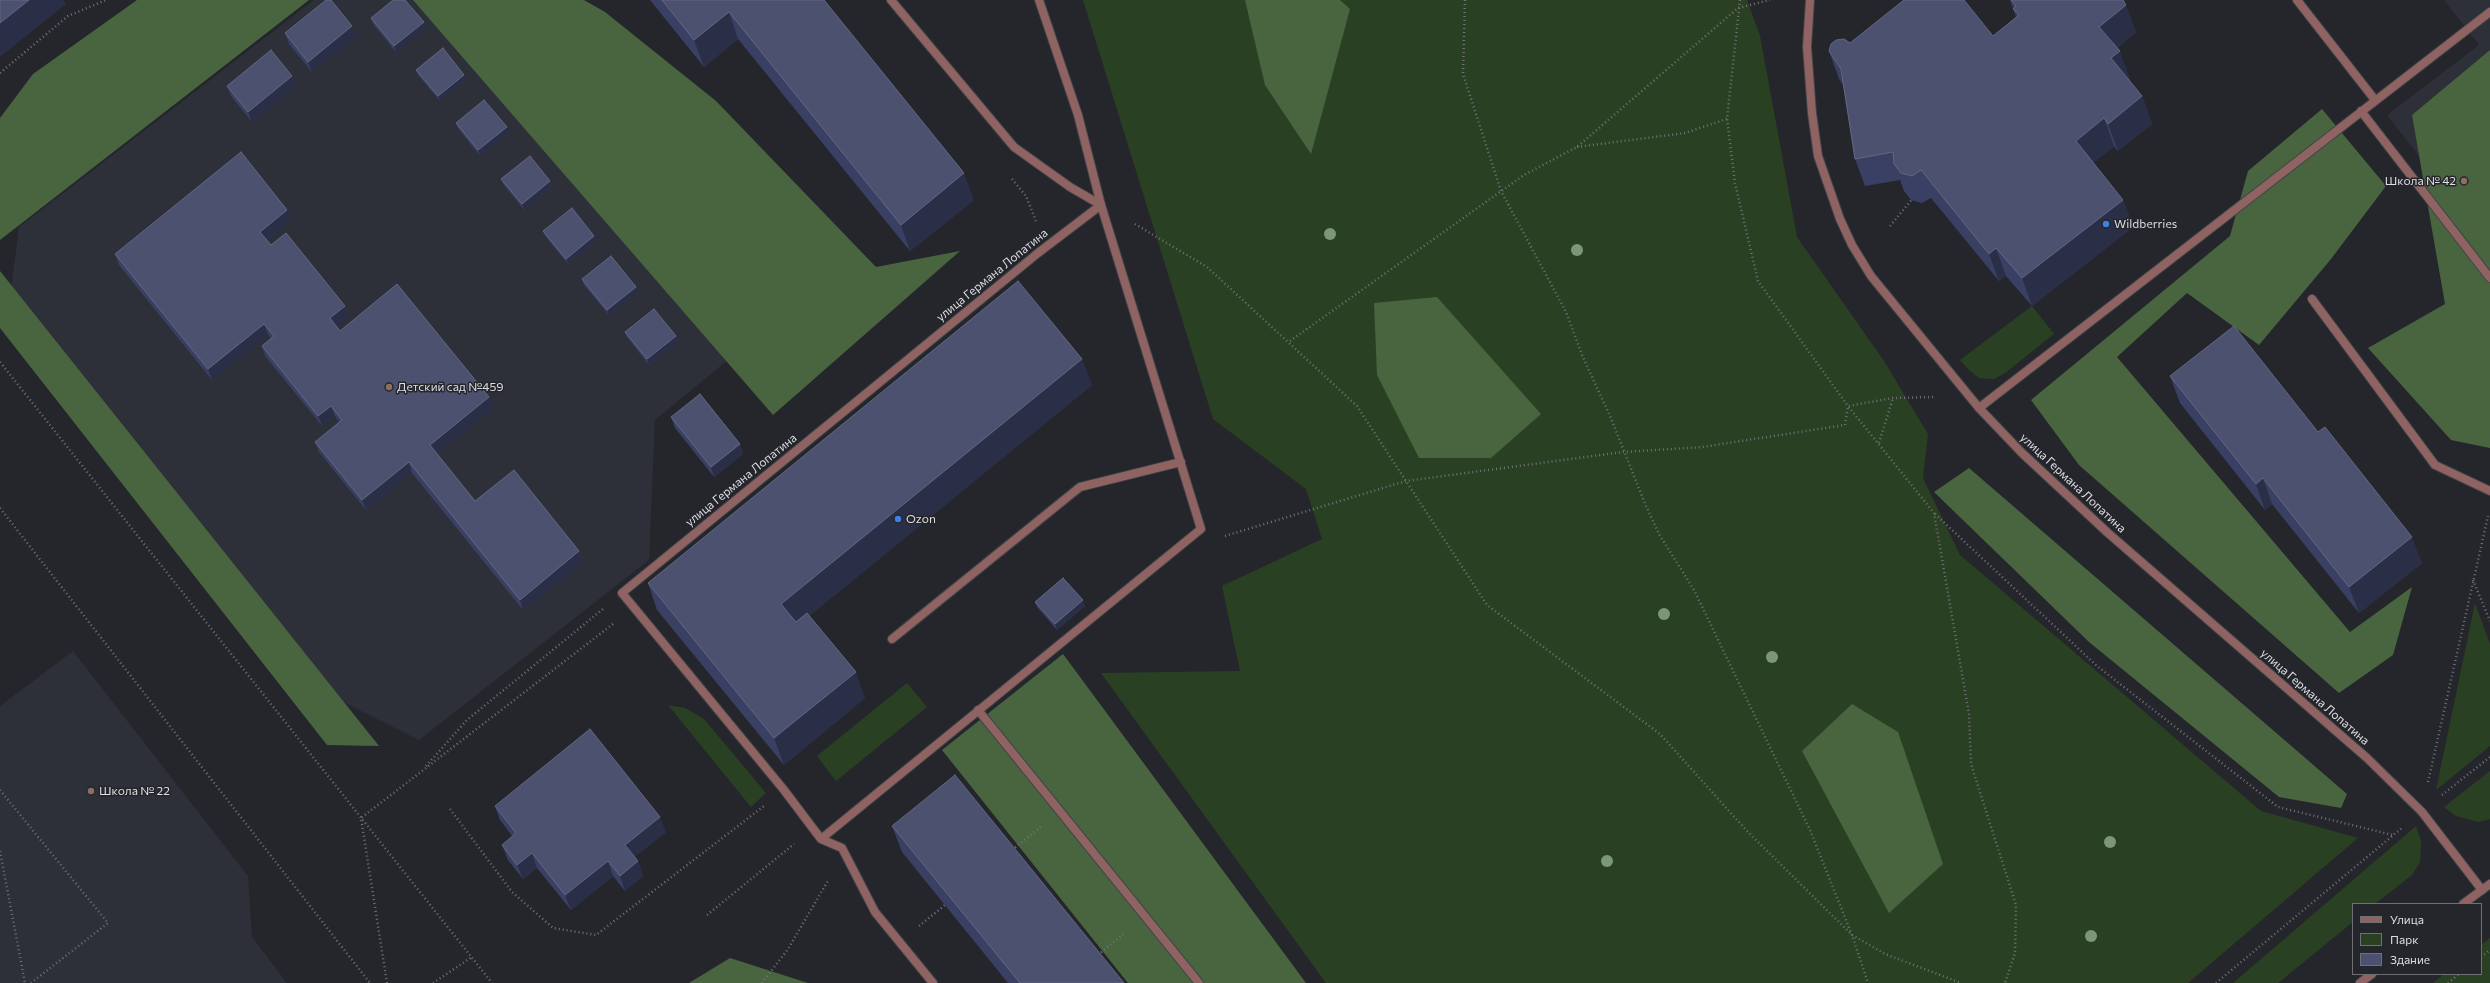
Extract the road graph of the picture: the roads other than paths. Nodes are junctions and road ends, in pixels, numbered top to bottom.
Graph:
1 (891, 0) edge
2 (1039, 0) edge
3 (1810, 0) edge
4 (2297, 0) edge
5 (2490, 12) edge
6 (2375, 100) junction
7 (2361, 111) junction
8 (1101, 205) junction
9 (2490, 278) edge
10 (2312, 299) dead end
11 (1979, 408) junction
12 (1181, 462) junction
13 (2490, 491) edge
14 (892, 639) dead end
15 (978, 710) junction
16 (821, 839) junction
17 (2490, 884) edge
18 (2482, 890) junction
19 (2464, 903) edge
20 (2371, 975) edge
21 (932, 983) edge
22 (1198, 983) edge
23 (2360, 983) edge

1 - 8 street
2 - 8 street
3 - 11 street, улица Германа Лопатина
4 - 6 street
5 - 6 street
6 - 7 street
7 - 9 street
7 - 11 street
8 - 12 street
8 - 16 street, улица Германа Лопатина
10 - 13 street
11 - 18 street, улица Германа Лопатина
12 - 14 street
12 - 15 street
15 - 16 street
15 - 22 street
16 - 21 street
17 - 18 street
18 - 19 street
20 - 23 street

